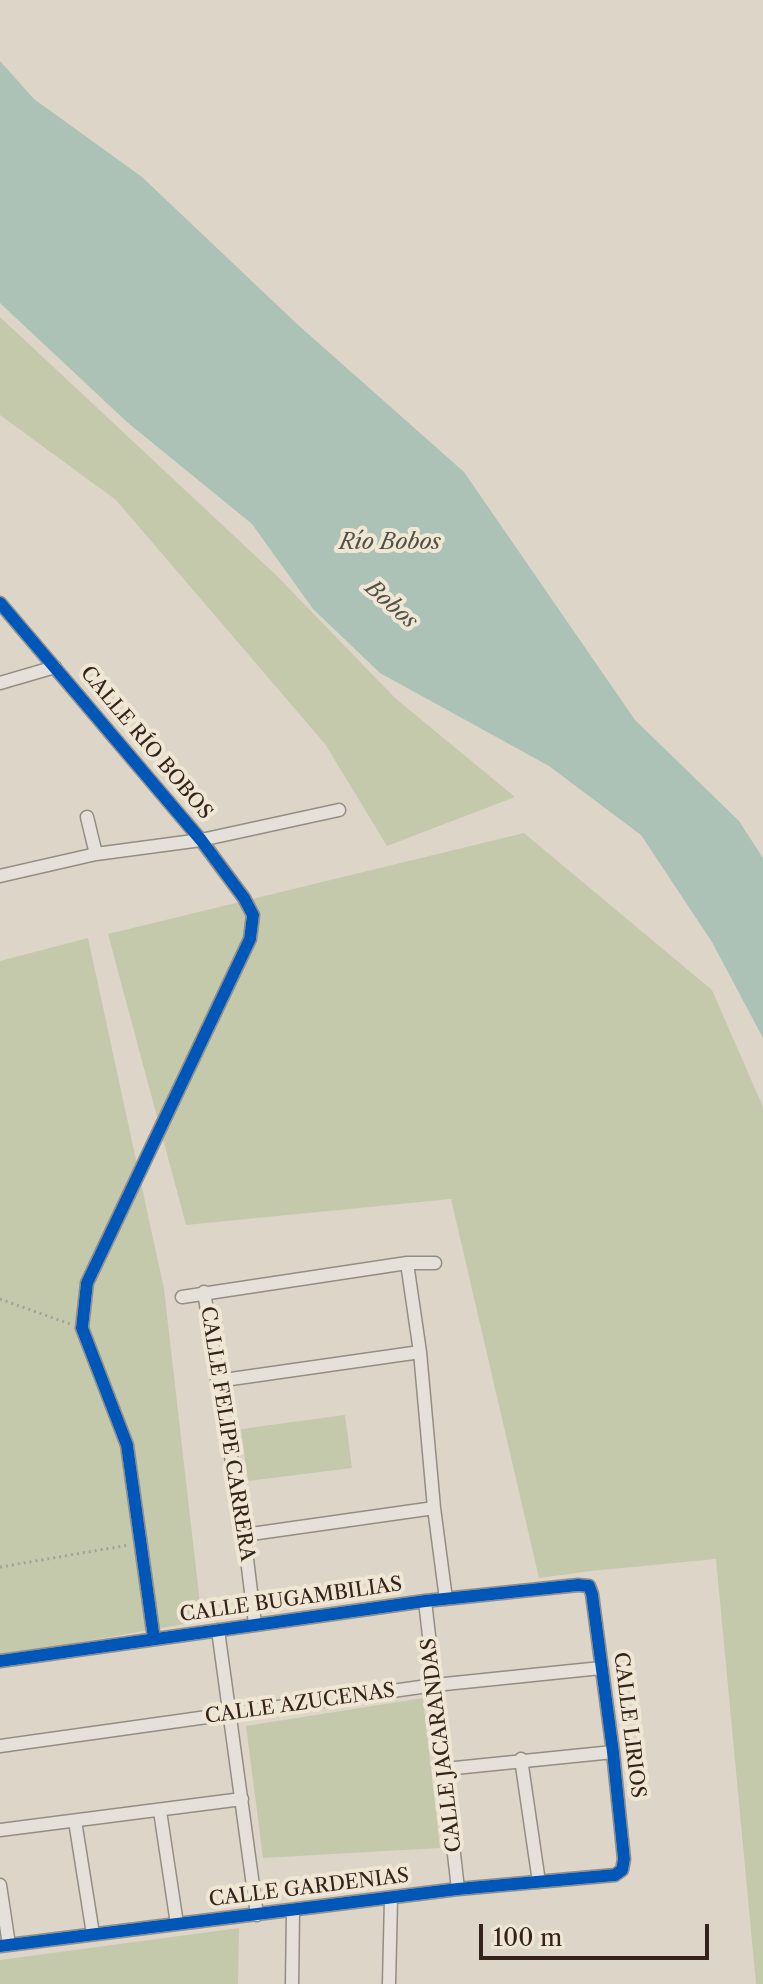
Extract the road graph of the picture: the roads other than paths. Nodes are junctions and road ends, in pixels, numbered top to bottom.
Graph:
1 (0, 603) edge
2 (55, 667) junction
3 (0, 683) edge
4 (339, 810) dead end
5 (87, 817) dead end
6 (201, 840) junction
7 (96, 854) junction
8 (0, 876) edge
9 (407, 1263) junction
10 (435, 1263) dead end
11 (204, 1292) junction
12 (182, 1297) dead end
13 (420, 1352) junction
14 (217, 1381) junction
15 (434, 1508) junction
16 (244, 1535) junction
17 (589, 1586) joint
18 (446, 1599) junction
19 (425, 1601) junction
20 (255, 1624) junction
21 (218, 1630) junction
22 (154, 1639) junction
23 (0, 1661) edge
24 (601, 1668) junction
25 (435, 1685) junction
26 (231, 1714) junction
27 (0, 1746) edge
28 (613, 1752) junction
29 (521, 1759) junction
30 (445, 1769) junction
31 (242, 1799) junction
32 (160, 1811) junction
33 (75, 1821) junction
34 (0, 1830) edge
35 (622, 1870) joint
36 (539, 1882) junction
37 (0, 1885) edge
38 (458, 1889) junction
39 (391, 1899) junction
40 (293, 1912) junction
41 (257, 1915) junction
42 (177, 1924) junction
43 (93, 1934) junction
44 (5, 1946) edge
45 (292, 1984) edge
46 (389, 1984) edge

1 - 2 street, CALLE RÍO BOBOS
2 - 3 street
2 - 6 street, CALLE RÍO BOBOS
4 - 6 street
5 - 7 street
6 - 7 street
6 - 22 street, CALLE RÍO BOBOS
7 - 8 street
9 - 10 street
9 - 11 street
9 - 13 street
11 - 12 street
11 - 14 street, CALLE FELIPE CARRERA
13 - 14 street
13 - 15 street
14 - 16 street, CALLE FELIPE CARRERA
15 - 16 street
15 - 18 street
16 - 20 street, CALLE FELIPE CARRERA
17 - 18 street, CALLE BUGAMBILIAS
17 - 24 street, CALLE LIRIOS
18 - 19 street, CALLE BUGAMBILIAS
19 - 20 street, CALLE BUGAMBILIAS
19 - 25 street, CALLE JACARANDAS
20 - 21 street, CALLE BUGAMBILIAS
21 - 22 street, CALLE BUGAMBILIAS
21 - 26 street
22 - 23 street, CALLE BUGAMBILIAS
24 - 25 street, CALLE AZUCENAS
24 - 28 street, CALLE LIRIOS
25 - 26 street, CALLE AZUCENAS
25 - 30 street, CALLE JACARANDAS
26 - 27 street, CALLE AZUCENAS
26 - 31 street
28 - 29 street
28 - 35 street, CALLE LIRIOS
29 - 30 street
29 - 36 street
30 - 38 street, CALLE JACARANDAS
31 - 32 street
31 - 41 street
32 - 33 street
32 - 42 street
33 - 34 street
33 - 43 street
35 - 36 street, CALLE GARDENIAS
36 - 38 street, CALLE GARDENIAS
37 - 44 street
38 - 39 street, CALLE GARDENIAS
39 - 40 street, CALLE GARDENIAS
39 - 46 street
40 - 41 street, CALLE GARDENIAS
40 - 45 street
41 - 42 street, CALLE GARDENIAS
42 - 43 street, CALLE GARDENIAS
43 - 44 street, CALLE GARDENIAS

